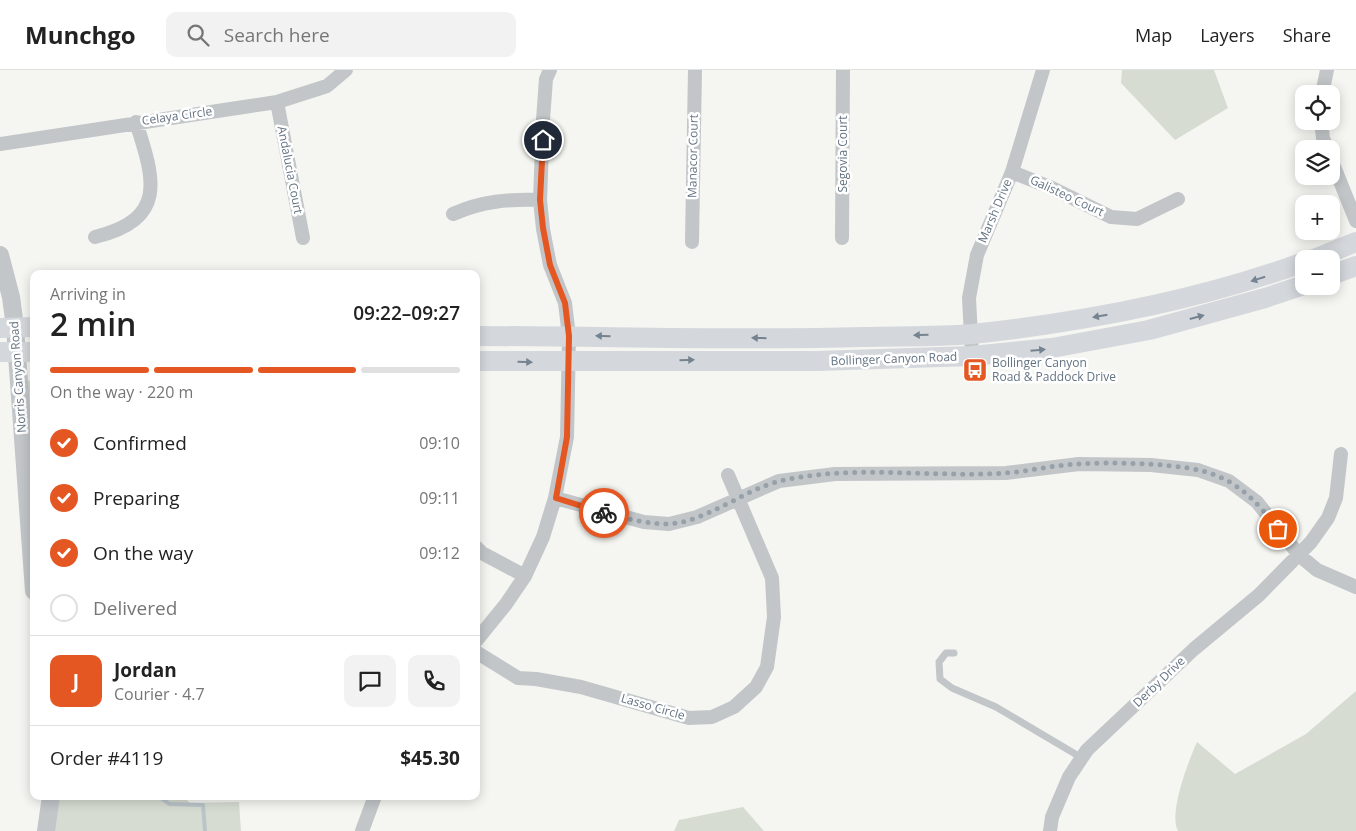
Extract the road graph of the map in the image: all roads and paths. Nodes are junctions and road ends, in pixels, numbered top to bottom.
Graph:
1 (346, 70) edge
2 (550, 70) edge
3 (695, 70) edge
4 (843, 70) edge
5 (1043, 70) edge
6 (1327, 70) edge
7 (1324, 85) edge
8 (277, 102) junction
9 (136, 122) junction
10 (0, 144) edge
11 (1012, 172) junction
12 (1340, 181) edge
13 (1178, 199) dead end
14 (540, 200) junction
15 (453, 214) dead end
16 (1356, 220) edge
17 (95, 237) dead end
18 (303, 238) dead end
19 (842, 238) dead end
20 (692, 242) dead end
21 (1356, 242) edge
22 (1336, 250) edge
23 (0, 255) edge
24 (1295, 265) edge
25 (1356, 266) edge
26 (1340, 272) edge
27 (1295, 288) edge
28 (16, 327) edge
29 (970, 334) junction
30 (480, 336) edge
31 (569, 336) junction
32 (16, 352) edge
33 (972, 356) junction
34 (480, 361) edge
35 (568, 362) junction
36 (1341, 454) dead end
37 (728, 475) dead end
38 (556, 498) junction
39 (736, 498) junction
40 (30, 538) edge
41 (480, 551) edge
42 (1299, 555) junction
43 (525, 576) junction
44 (1356, 587) edge
45 (480, 636) edge
46 (954, 653) dead end
47 (480, 654) edge
48 (1082, 758) junction
49 (50, 800) edge
50 (374, 800) edge
51 (46, 831) edge
52 (362, 831) edge
53 (1050, 831) edge

1 - 8 street, Celaya Circle
2 - 14 street
3 - 20 street, Manacor Court
4 - 19 street, Segovia Court
5 - 11 street, Marsh Drive
6 - 7 street
8 - 9 street, Celaya Circle
8 - 18 street, Andalucia Court
9 - 10 street, Celaya Circle
9 - 17 street
11 - 13 street, Galisteo Court
11 - 29 street, Marsh Drive
12 - 16 street
14 - 15 street
14 - 31 street
21 - 22 main road
23 - 28 street, Norris Canyon Road
24 -> 29 main road, Bollinger Canyon Road
25 - 26 main road
33 -> 27 main road, Bollinger Canyon Road
28 - 32 street, Norris Canyon Road
29 -> 31 main road, Bollinger Canyon Road
29 - 33 street, Marsh Drive
30 - 31 main road, Bollinger Canyon Road
31 - 35 street
32 - 40 street, Norris Canyon Road
35 -> 33 main road, Bollinger Canyon Road
34 -> 35 main road, Bollinger Canyon Road
35 - 38 street
36 - 42 street, Derby Drive
37 - 39 street, Lasso Circle
38 - 39 street
38 - 43 street
39 - 42 street
39 - 47 street, Lasso Circle
41 - 43 street
42 - 44 street
42 - 48 street, Derby Drive
43 - 45 street
46 - 48 lane
48 - 53 street, Derby Drive
49 - 51 street
50 - 52 street

